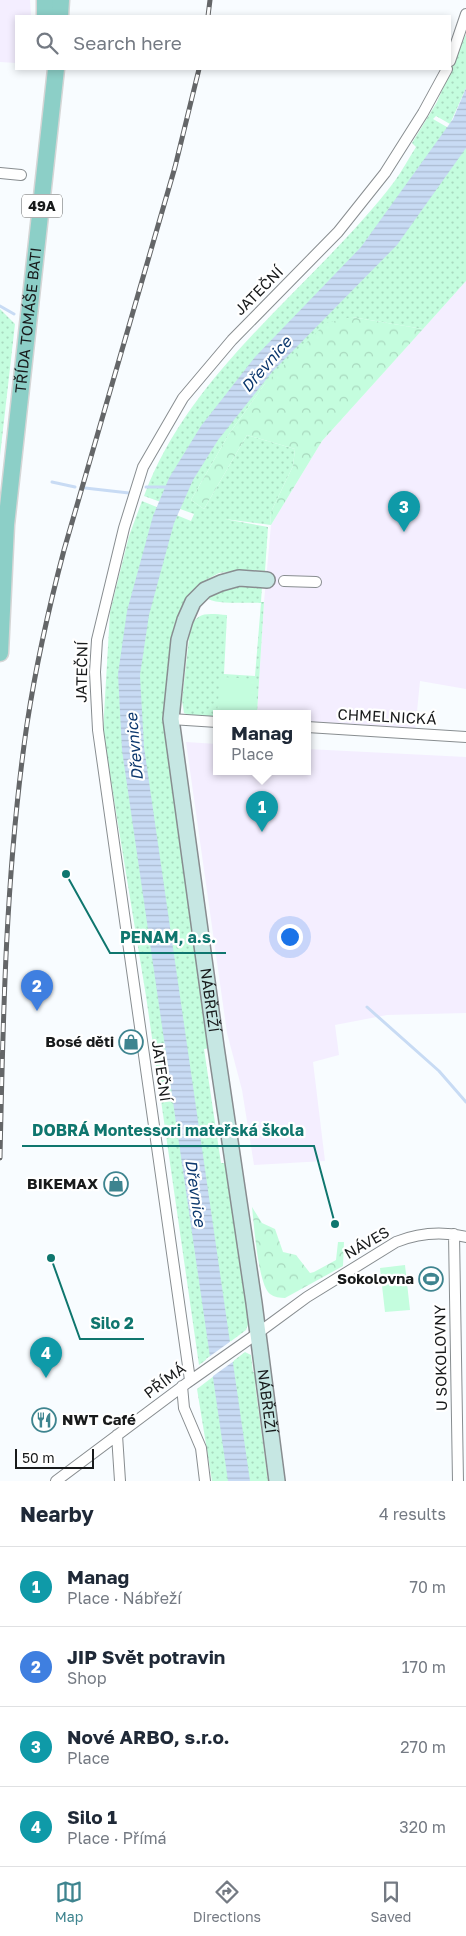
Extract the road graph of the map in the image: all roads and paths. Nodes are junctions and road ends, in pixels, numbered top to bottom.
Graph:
1 (45, 0) edge
2 (61, 0) edge
3 (466, 14) edge
4 (45, 15) edge
5 (60, 15) edge
6 (451, 58) edge
7 (48, 70) edge
8 (56, 70) edge
9 (446, 70) edge
10 (51, 118) junction
11 (0, 173) edge
12 (21, 175) dead end
13 (6, 525) junction
14 (0, 552) edge
15 (268, 580) dead end
16 (284, 581) dead end
17 (316, 582) dead end
18 (0, 652) edge
19 (171, 719) junction
20 (213, 722) edge
21 (311, 727) edge
22 (466, 737) edge
23 (454, 1234) junction
24 (466, 1236) edge
25 (258, 1333) junction
26 (244, 1342) joint
27 (190, 1380) junction
28 (117, 1435) junction
29 (56, 1481) edge
30 (120, 1481) edge
31 (205, 1481) edge
32 (277, 1481) edge
33 (458, 1481) edge

1 - 4 main road
2 - 5 main road
3 - 6 street
7 - 10 main road, TŘÍDA TOMÁŠE BATI / 49A
8 - 10 main road, TŘÍDA TOMÁŠE BATI / 49A
9 - 27 street, JATEČNÍ
10 - 13 main road, TŘÍDA TOMÁŠE BATI / 49A
11 - 12 street
13 - 14 main road, TŘÍDA TOMÁŠE BATI / 49A
13 - 18 main road, TŘÍDA TOMÁŠE BATI / 49A
15 - 19 street, NÁBŘEŽÍ
16 - 17 street
19 - 20 street
19 - 25 street, NÁBŘEŽÍ
21 - 22 street, CHMELNICKÁ
23 - 24 street, NÁVES
23 - 25 street, NÁVES
23 - 33 street, U SOKOLOVNY
25 - 26 street, NÁVES
25 - 32 street, NÁBŘEŽÍ
26 - 27 street, PŘÍMÁ
27 - 28 street, PŘÍMÁ
27 - 31 street, JATEČNÍ
28 - 29 street, PŘÍMÁ
28 - 30 street

